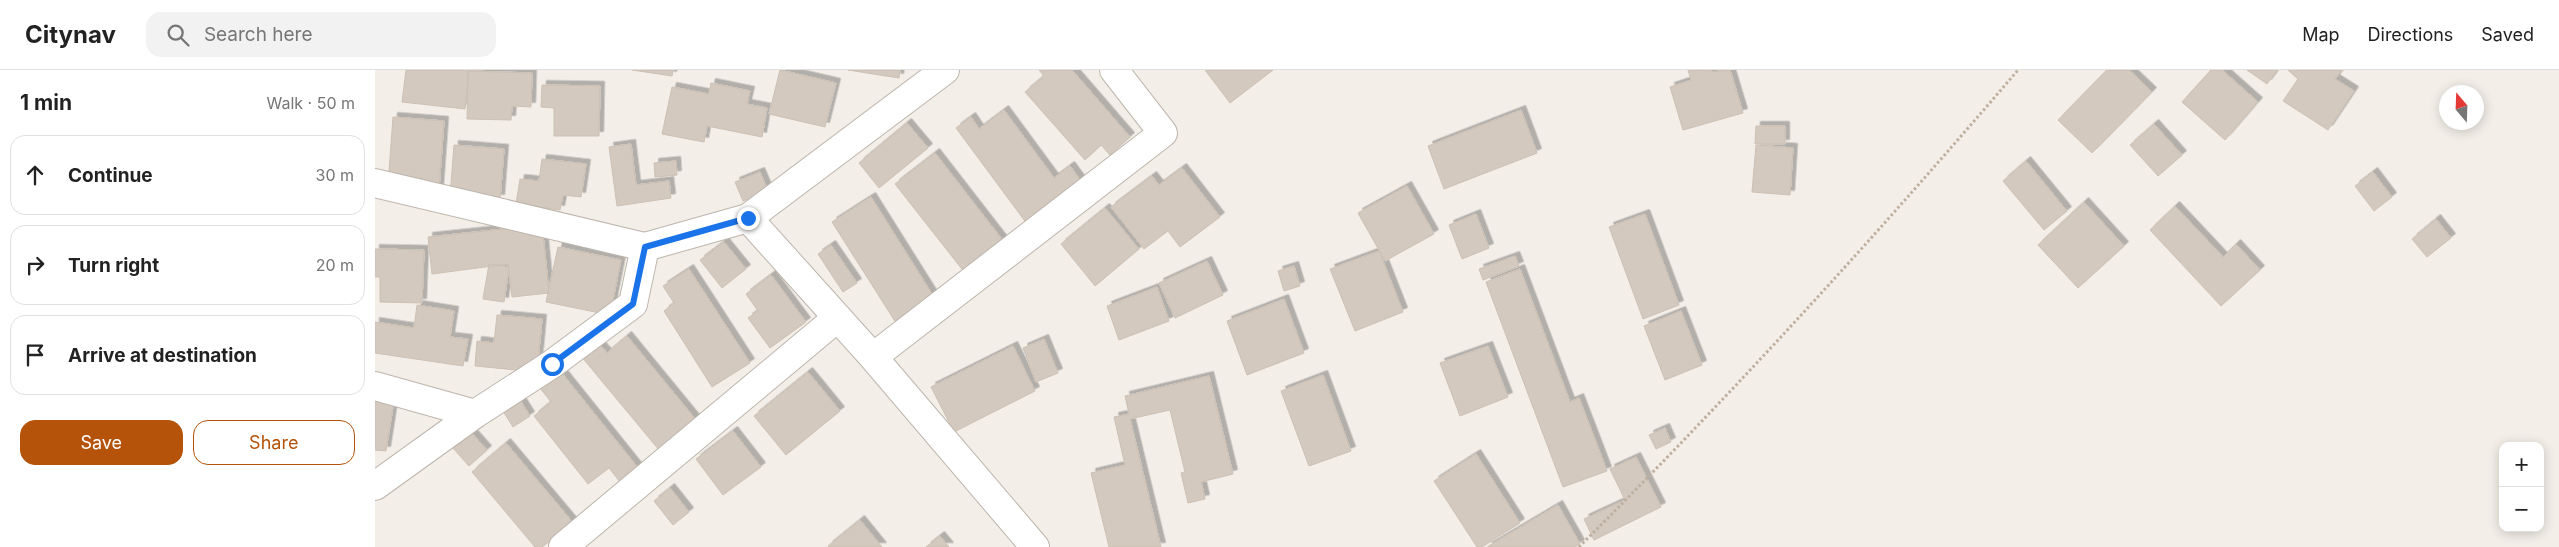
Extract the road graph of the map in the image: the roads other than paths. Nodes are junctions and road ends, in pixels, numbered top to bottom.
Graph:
1 (945, 70) edge
2 (1114, 70) edge
3 (375, 183) edge
4 (748, 218) junction
5 (645, 247) junction
6 (837, 318) junction
7 (873, 357) junction
8 (375, 386) edge
9 (475, 414) junction
10 (375, 486) edge
11 (563, 547) edge
12 (1035, 547) edge

1 - 4 street
2 - 7 street
3 - 5 street
4 - 5 street
4 - 6 street
5 - 9 street
6 - 7 street
6 - 11 street
7 - 12 street
8 - 9 street
9 - 10 street

